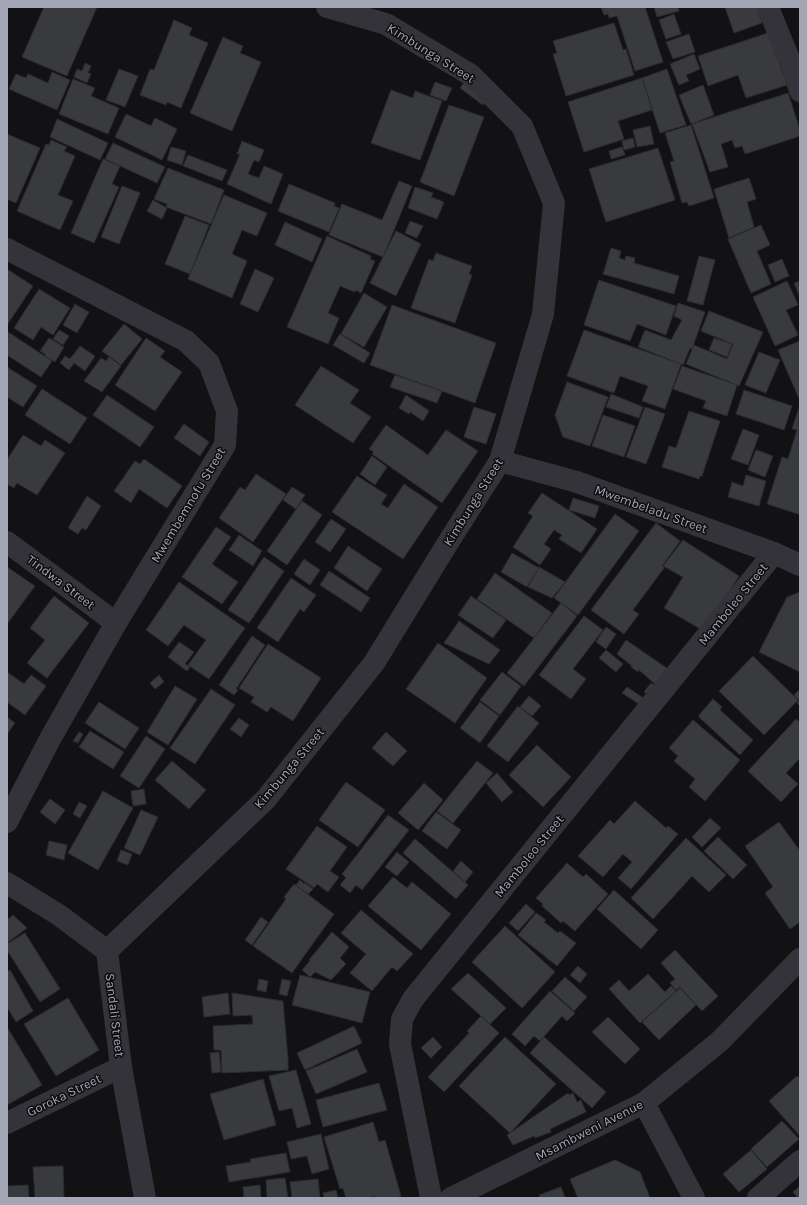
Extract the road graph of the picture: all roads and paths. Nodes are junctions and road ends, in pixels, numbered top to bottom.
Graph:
1 (327, 7) edge
2 (768, 7) edge
3 (796, 68) edge
4 (800, 91) edge
5 (7, 249) edge
6 (500, 461) junction
7 (7, 542) edge
8 (774, 553) junction
9 (800, 565) edge
10 (116, 623) junction
11 (7, 822) edge
12 (7, 882) edge
13 (107, 951) junction
14 (800, 959) edge
15 (122, 1067) junction
16 (644, 1103) junction
17 (7, 1124) edge
18 (800, 1161) edge
19 (146, 1198) edge
20 (431, 1198) edge
21 (451, 1198) edge
22 (694, 1198) edge
23 (758, 1198) edge

1 - 6 street, Kimbunga Street
2 - 3 street
3 - 4 street
5 - 10 street, Mwembemnofu Street
6 - 8 street, Mwembeladu Street
6 - 13 street, Kimbunga Street
7 - 10 street, Tindwa Street
8 - 9 street, Mwembeladu Street
8 - 20 street, Mamboleo Street
10 - 11 street, Mwembemnofu Street
12 - 13 street
13 - 15 street, Sandali Street
14 - 16 street, Msambweni Avenue
15 - 17 street, Goroka Street
15 - 19 street, Sandali Street
16 - 21 street, Msambweni Avenue
16 - 22 street
18 - 23 street

